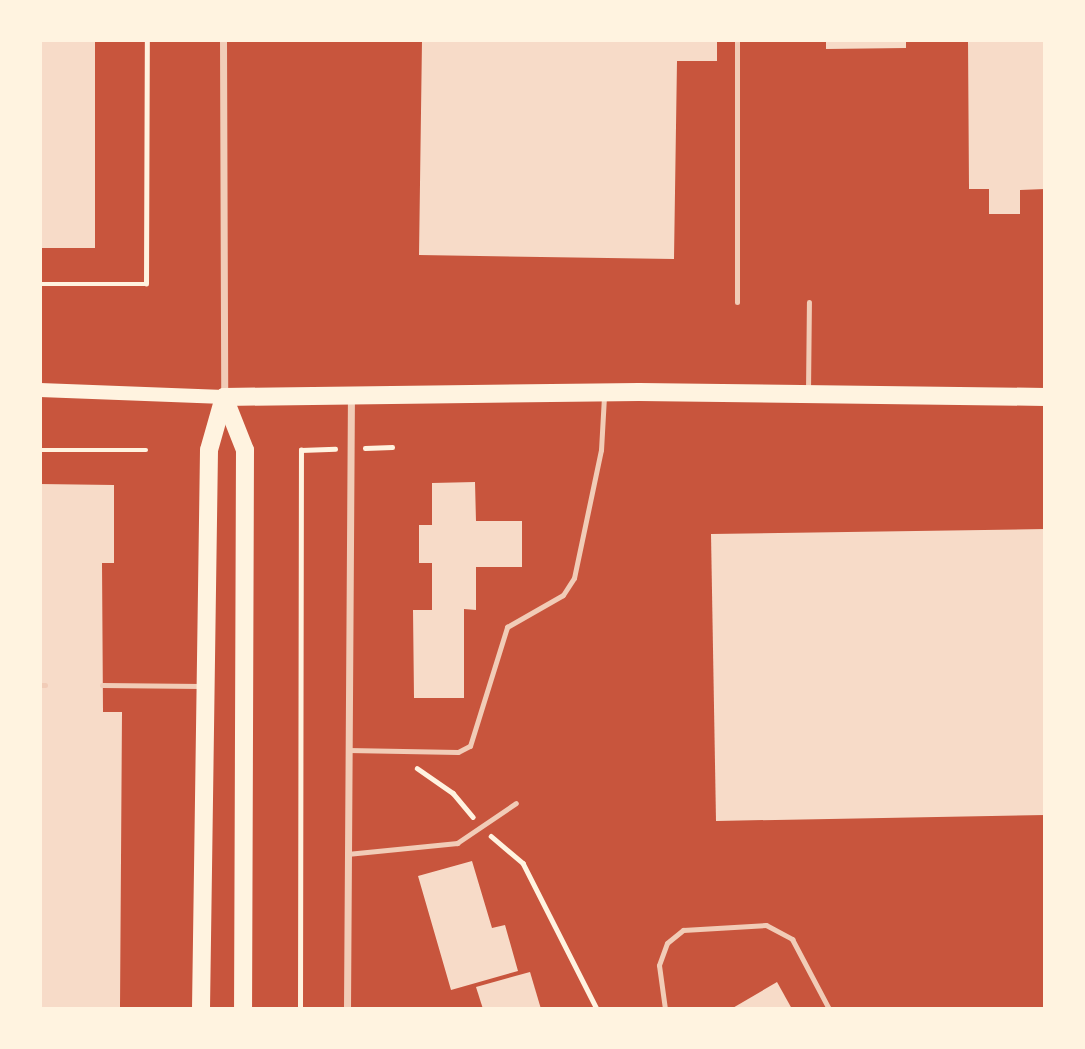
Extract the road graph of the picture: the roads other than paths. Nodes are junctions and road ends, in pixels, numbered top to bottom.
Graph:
1 (223, 40) edge
2 (737, 40) edge
3 (737, 302) dead end
4 (809, 302) dead end
5 (40, 390) edge
6 (604, 392) junction
7 (350, 395) junction
8 (808, 396) junction
9 (224, 397) junction
10 (1045, 397) edge
11 (102, 685) dead end
12 (204, 686) junction
13 (348, 750) junction
14 (516, 803) dead end
15 (347, 854) junction
16 (201, 1009) edge
17 (243, 1009) edge
18 (346, 1009) edge
19 (666, 1009) edge
20 (829, 1009) edge

1 - 9 street
2 - 3 lane
4 - 8 lane
5 - 9 main road
6 - 7 main road
6 - 8 main road
6 - 13 lane
7 - 9 main road
7 - 13 street
8 - 10 main road
9 - 12 main road
9 - 17 main road
11 - 12 lane
12 - 16 main road
13 - 15 street
14 - 15 lane
15 - 18 street
19 - 20 lane

